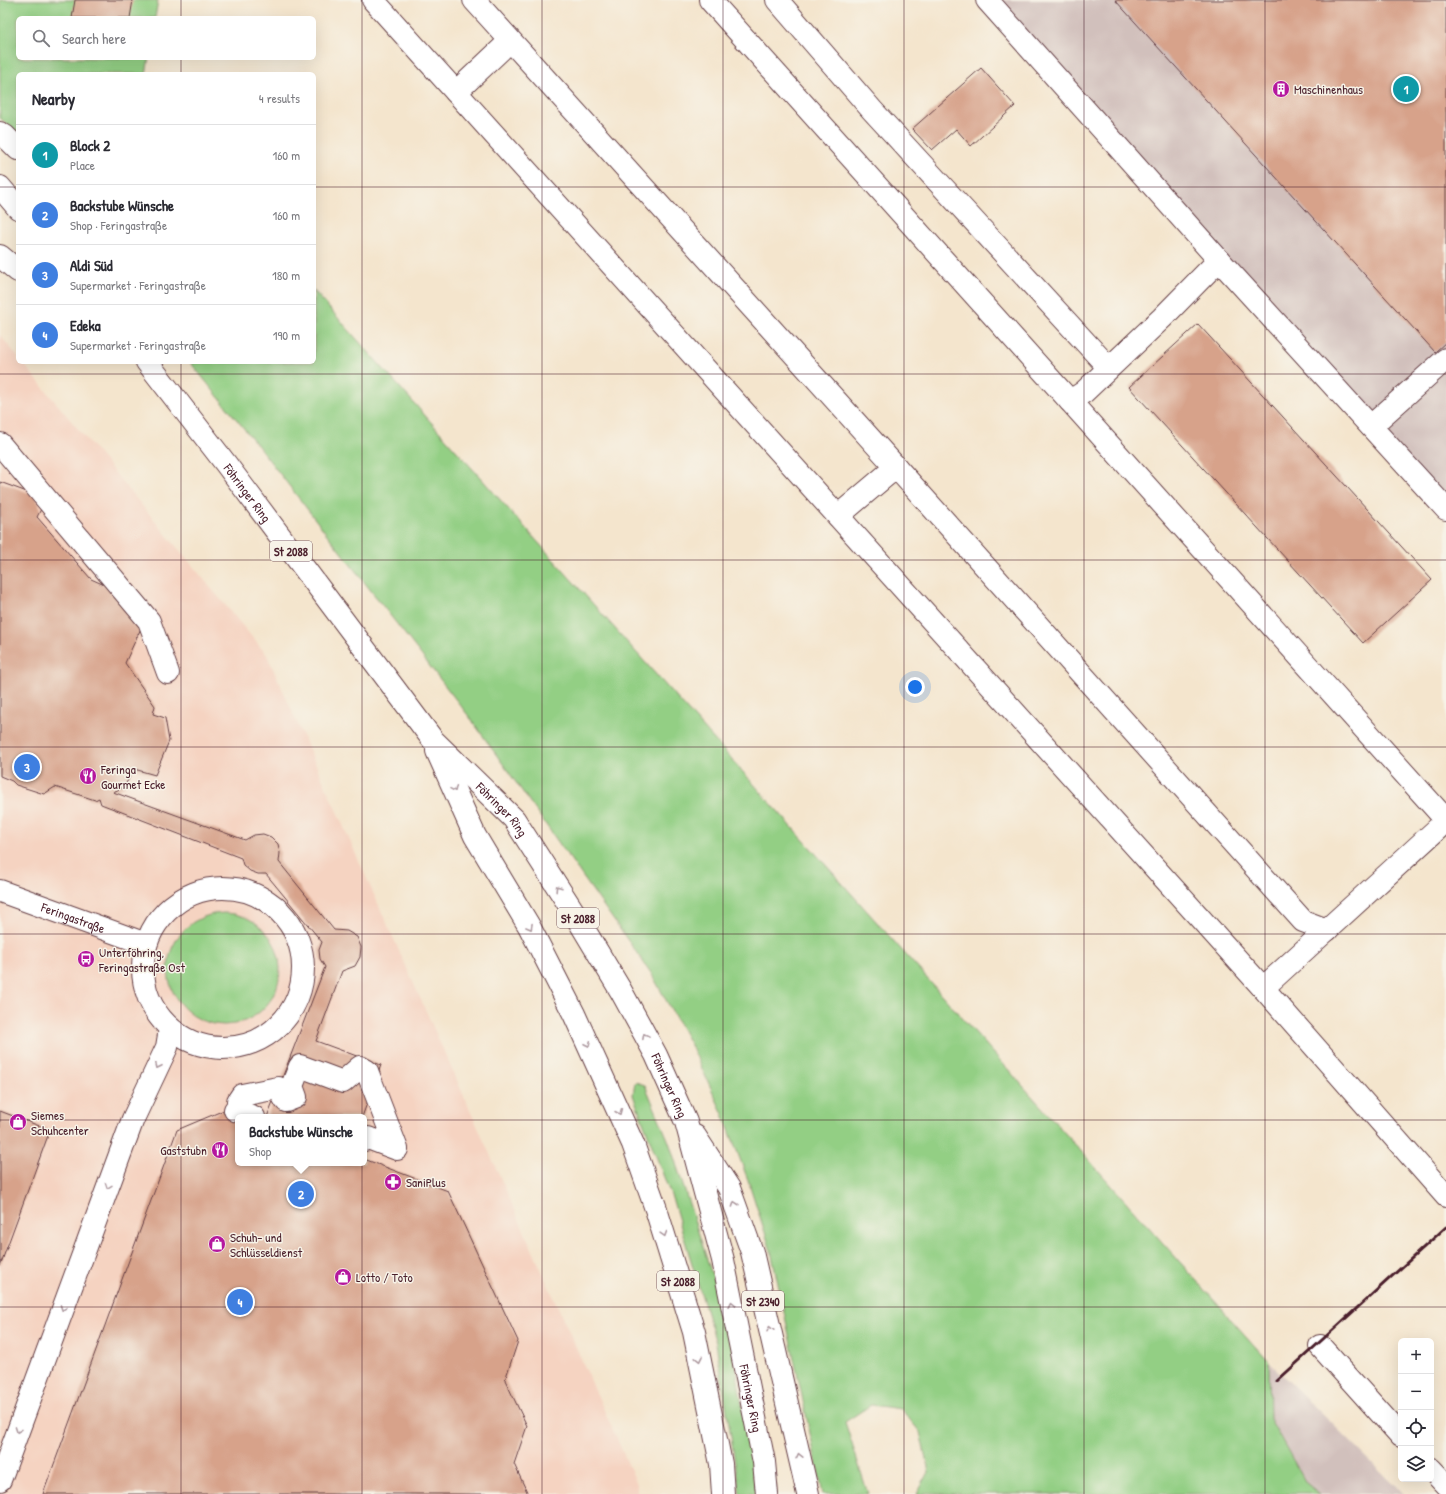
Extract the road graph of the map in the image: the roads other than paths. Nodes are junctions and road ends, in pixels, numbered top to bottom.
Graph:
1 (373, 0) edge
2 (474, 0) edge
3 (710, 0) edge
4 (776, 0) edge
5 (987, 0) edge
6 (510, 41) junction
7 (456, 92) junction
8 (0, 133) edge
9 (16, 147) edge
10 (0, 187) edge
11 (16, 206) edge
12 (0, 256) edge
13 (1219, 260) junction
14 (16, 269) edge
15 (1446, 359) edge
16 (149, 364) edge
17 (1109, 368) junction
18 (1070, 401) junction
19 (1371, 426) junction
20 (0, 444) edge
21 (896, 467) junction
22 (1446, 509) edge
23 (838, 516) junction
24 (168, 673) dead end
25 (433, 740) junction
26 (1446, 821) edge
27 (0, 891) edge
28 (1327, 930) junction
29 (146, 944) junction
30 (1263, 988) junction
31 (170, 1029) junction
32 (246, 1114) edge
33 (686, 1122) junction
34 (367, 1138) edge
35 (1446, 1196) edge
36 (1320, 1346) dead end
37 (1398, 1433) edge
38 (1434, 1472) edge
39 (0, 1480) edge
40 (1446, 1485) edge
41 (724, 1494) edge
42 (767, 1494) edge
43 (808, 1494) edge

1 - 7 main road
2 - 6 main road
3 - 18 main road
4 - 17 main road
5 - 13 main road
6 - 7 main road
6 - 21 main road
7 - 23 main road
8 - 9 main road
10 - 11 main road
12 - 14 main road
13 - 17 main road
13 - 19 main road
15 - 19 main road
16 - 25 main road, Föhringer Ring / St 2088
17 - 18 main road
18 - 26 main road
19 - 22 main road
20 - 24 main road
21 - 23 main road
21 - 28 main road
23 - 30 main road
33 -> 25 main road, Föhringer Ring / St 2088
25 -> 41 main road, Föhringer Ring / St 2088
26 - 28 main road
27 - 29 main road, Feringastraße
28 - 30 main road
29 - 31 main road
29 - 31 main road
30 - 35 main road
31 -> 39 main road
32 - 34 main road
42 -> 33 main road, Föhringer Ring / St 2088
43 -> 33 main road, St 2340
36 - 37 main road
38 - 40 main road

